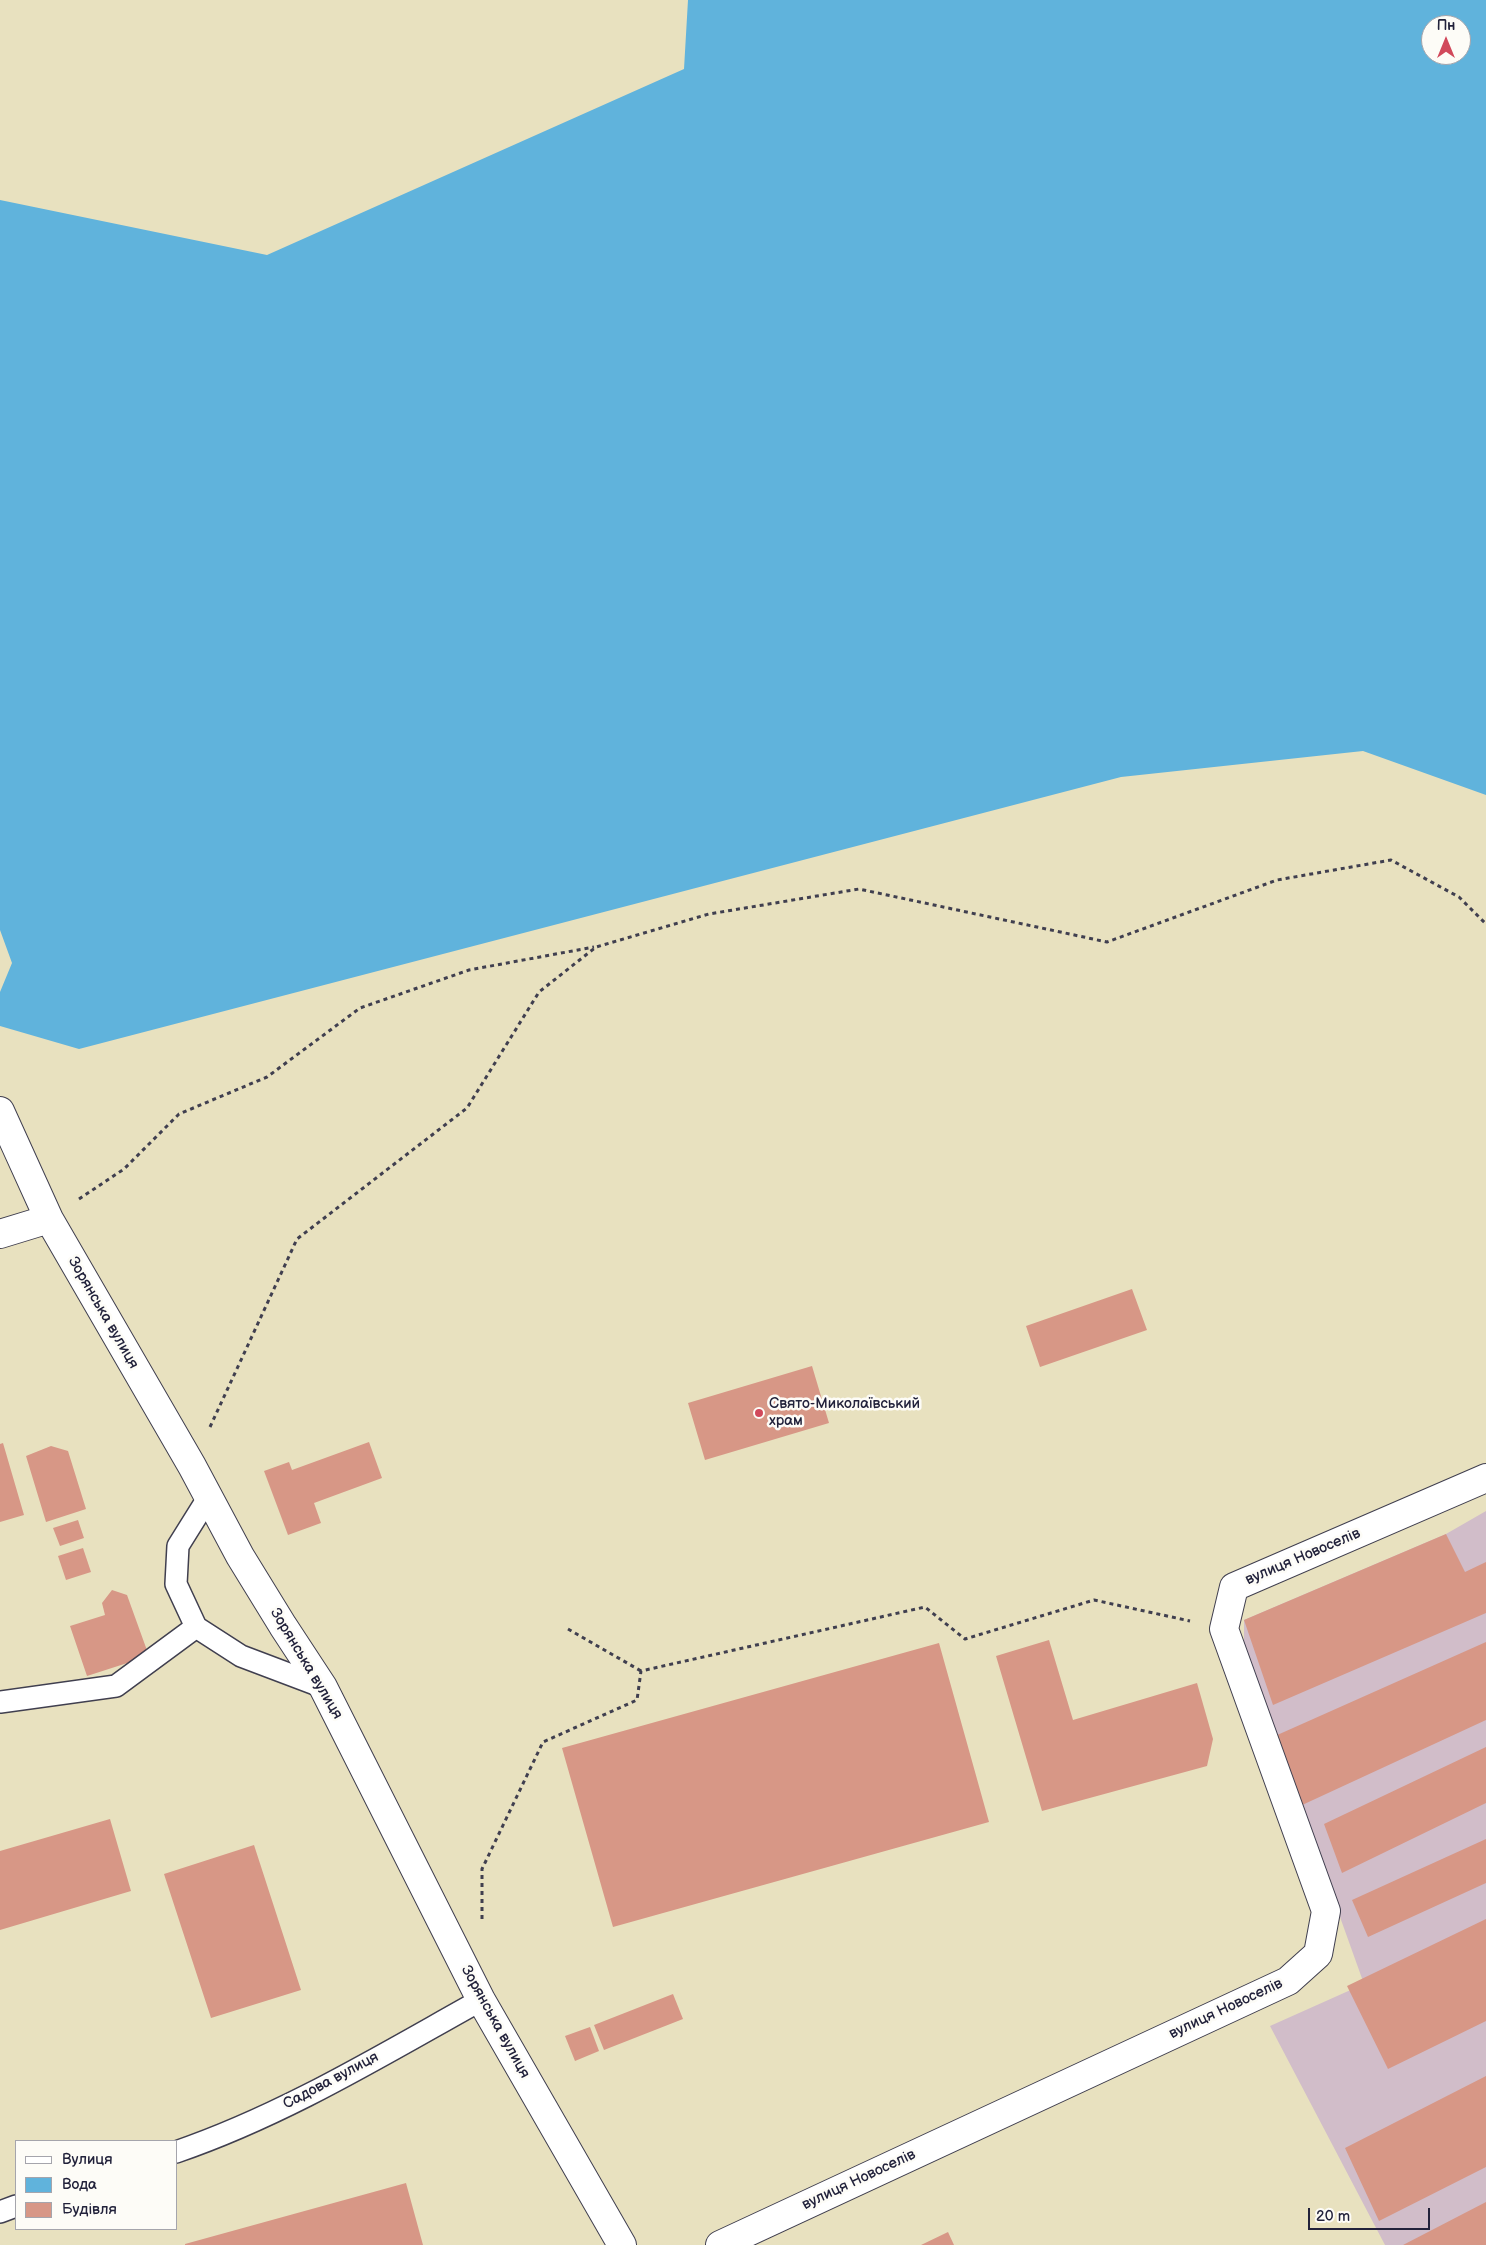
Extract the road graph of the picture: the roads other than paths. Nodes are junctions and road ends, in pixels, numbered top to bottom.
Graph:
1 (0, 1111) edge
2 (49, 1219) junction
3 (0, 1234) edge
4 (1486, 1478) edge
5 (208, 1498) junction
6 (196, 1627) junction
7 (323, 1687) junction
8 (0, 1702) edge
9 (481, 2000) junction
10 (178, 2151) edge
11 (15, 2206) edge
12 (0, 2212) edge
13 (622, 2245) edge
14 (720, 2245) edge

1 - 2 street, Зорянська вулиця
2 - 3 street
2 - 5 street, Зорянська вулиця
4 - 14 street, вулиця Новоселів
5 - 6 lane
5 - 7 street, Зорянська вулиця
6 - 7 lane
6 - 8 lane
7 - 9 street, Зорянська вулиця
9 - 10 lane, Садова вулиця
9 - 13 street, Зорянська вулиця
11 - 12 lane

